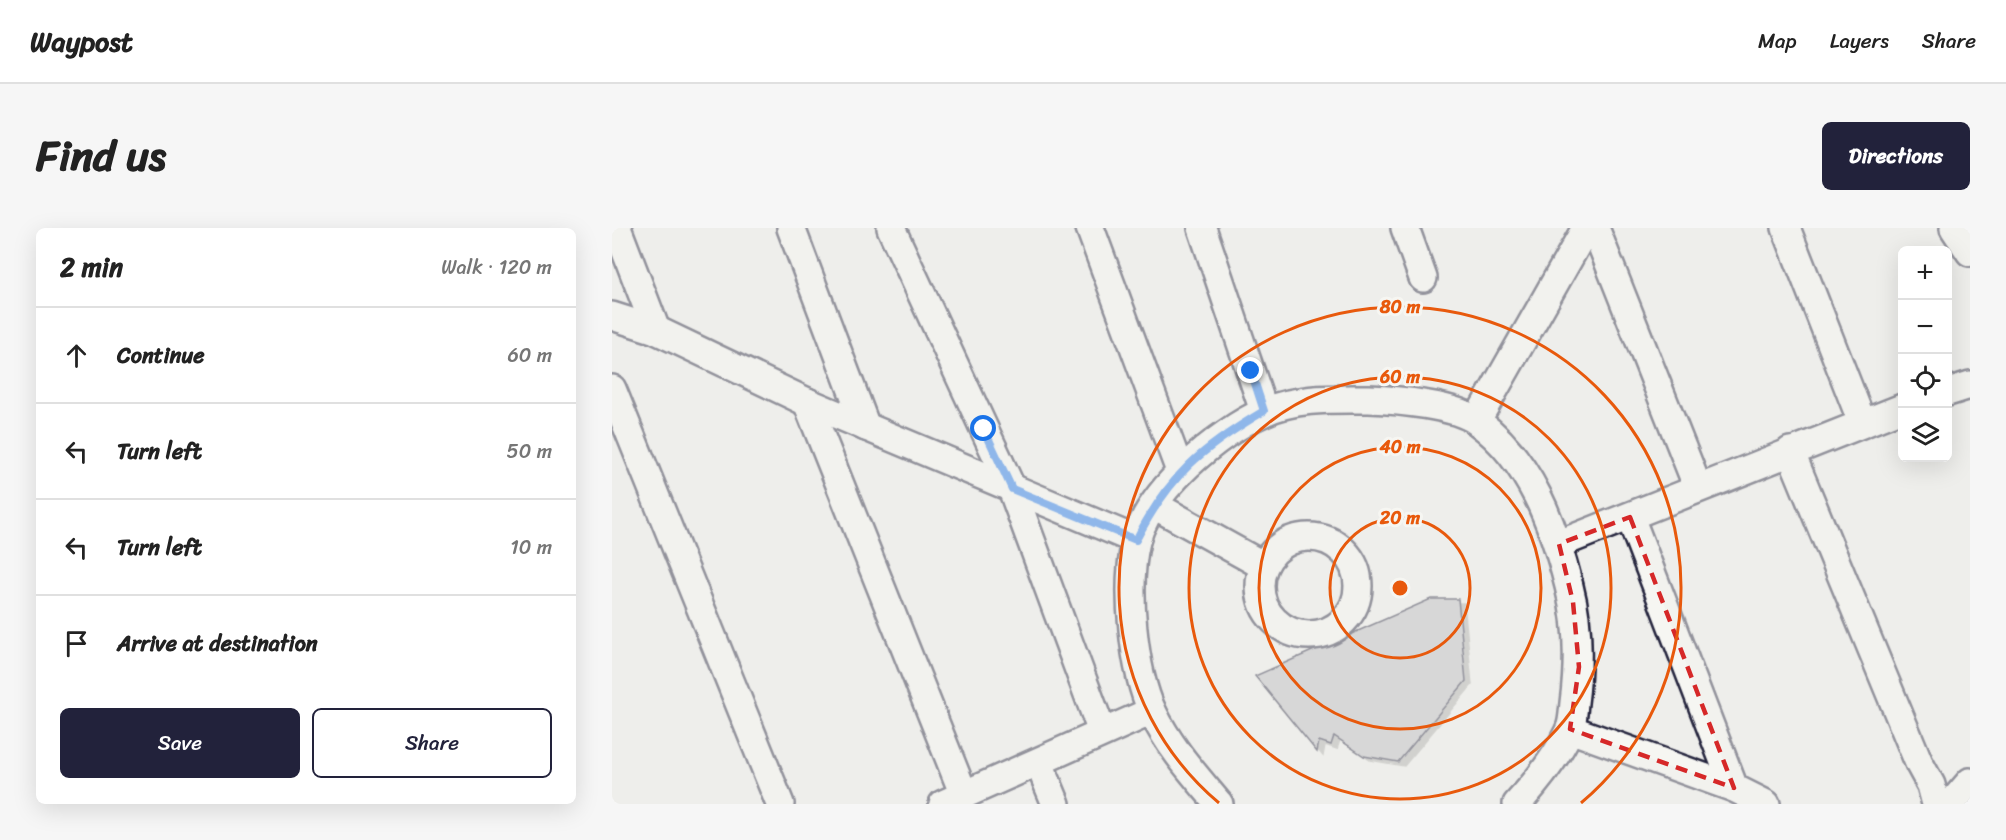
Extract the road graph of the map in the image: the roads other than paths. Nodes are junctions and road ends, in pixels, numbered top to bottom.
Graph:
1 (617, 228) edge
2 (791, 228) edge
3 (891, 228) edge
4 (1090, 228) edge
5 (1202, 228) edge
6 (1405, 228) edge
7 (1586, 228) edge
8 (1595, 228) edge
9 (1786, 228) edge
10 (1954, 228) edge
11 (1970, 252) edge
12 (1423, 278) dead end
13 (612, 316) edge
14 (656, 330) junction
15 (1970, 385) edge
16 (612, 389) edge
17 (1952, 390) edge
18 (807, 402) junction
19 (1898, 409) edge
20 (1264, 411) junction
21 (1477, 420) junction
22 (1863, 422) junction
23 (866, 427) junction
24 (1790, 451) junction
25 (1180, 471) junction
26 (1698, 488) junction
27 (1012, 489) junction
28 (1154, 506) junction
29 (1630, 517) junction
30 (1136, 540) junction
31 (1559, 544) junction
32 (1264, 566) dead end
33 (1152, 711) junction
34 (1570, 729) junction
35 (1102, 732) junction
36 (1039, 763) junction
37 (1970, 782) edge
38 (1734, 788) junction
39 (953, 800) edge
40 (780, 804) edge
41 (1056, 804) edge
42 (1219, 804) edge
43 (1516, 804) edge
44 (1766, 804) edge
45 (1936, 804) edge
46 (1950, 804) edge

1 - 14 street
2 - 23 street
3 - 27 street
4 - 25 street
5 - 20 street
6 - 12 street
7 - 21 street
8 - 26 street
9 - 22 street
10 - 11 street
13 - 14 street
14 - 18 street
15 - 17 street
16 - 40 street
18 - 23 street
18 - 39 street
19 - 22 street
20 - 21 street
20 - 25 street
21 - 31 street
22 - 24 street
23 - 27 street
24 - 26 street
24 - 45 street
25 - 28 street
26 - 29 street
27 - 30 street
27 - 35 street
28 - 30 street
28 - 32 street
29 - 31 street
29 - 38 street
30 - 33 street
31 - 34 street
33 - 35 street
33 - 42 street
34 - 38 street
34 - 43 street
35 - 36 street
36 - 39 street
36 - 41 street
37 - 46 street
38 - 44 street

